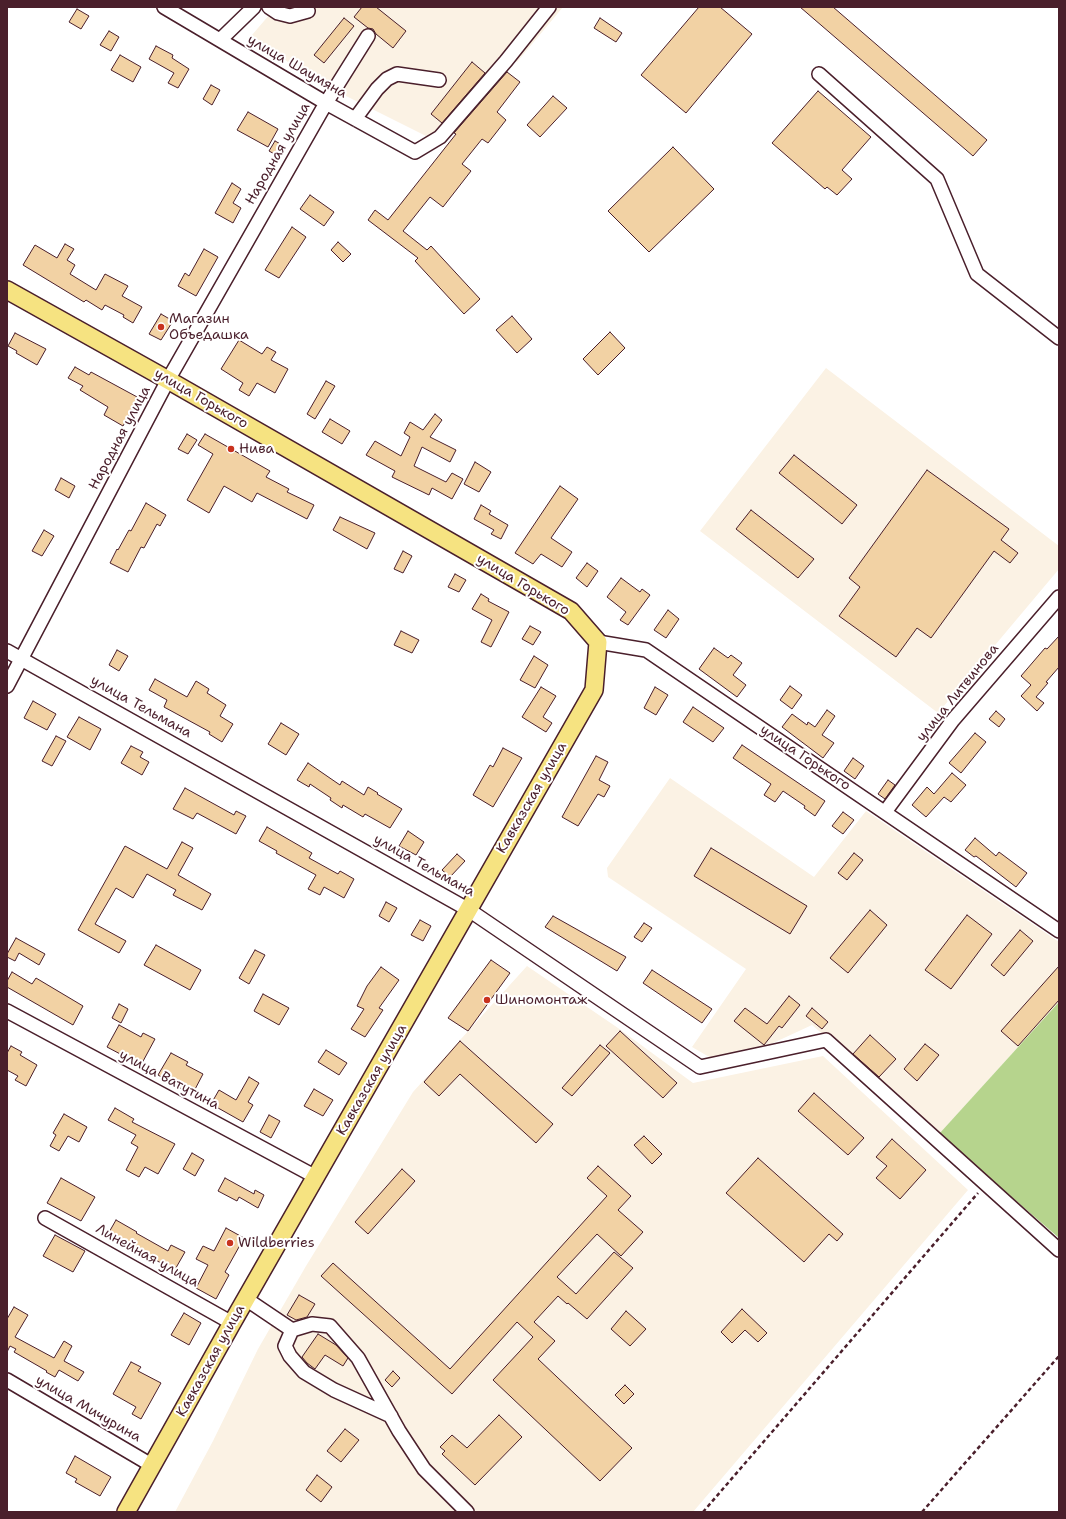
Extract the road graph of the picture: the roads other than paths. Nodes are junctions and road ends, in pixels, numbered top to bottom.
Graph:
1 (164, 7) edge
2 (254, 7) edge
3 (269, 7) edge
4 (549, 7) edge
5 (308, 11) dead end
6 (368, 36) dead end
7 (220, 40) junction
8 (819, 74) dead end
9 (439, 80) dead end
10 (326, 103) junction
11 (355, 119) junction
12 (7, 290) edge
13 (1059, 338) edge
14 (168, 380) junction
15 (1059, 597) edge
16 (598, 642) junction
17 (7, 651) edge
18 (22, 659) junction
19 (7, 686) edge
20 (885, 812) junction
21 (469, 910) junction
22 (1059, 931) edge
23 (7, 1011) edge
24 (316, 1177) junction
25 (45, 1218) dead end
26 (1059, 1250) edge
27 (246, 1299) junction
28 (232, 1323) junction
29 (292, 1330) junction
30 (7, 1380) edge
31 (391, 1416) junction
32 (153, 1466) junction
33 (126, 1512) edge
34 (467, 1512) edge

1 - 7 street, улица Шаумяна
2 - 7 street
3 - 5 street
4 - 11 street, улица Шаумяна
6 - 10 street, Народная улица
7 - 10 street, улица Шаумяна
8 - 13 street
9 - 11 street
10 - 11 street, улица Шаумяна
10 - 14 street, Народная улица
12 - 14 main road, улица Горького
14 - 16 main road, улица Горького
14 - 18 street, Народная улица
15 - 20 street, улица Литвинова
16 - 20 street, улица Горького
16 - 21 main road, Кавказская улица
17 - 18 street, улица Тельмана
18 - 19 street, Народная улица
18 - 21 street, улица Тельмана
20 - 22 street, улица Горького
21 - 24 main road, Кавказская улица
21 - 26 street, улица Тельмана
23 - 24 street, улица Ватутина
24 - 27 main road, Кавказская улица
25 - 28 street, Линейная улица
27 - 28 main road, Кавказская улица
27 - 29 street
28 - 32 main road, Кавказская улица
29 - 31 street
29 - 31 street
30 - 32 street, улица Мичурина
31 - 34 street
32 - 33 main road, Кавказская улица

